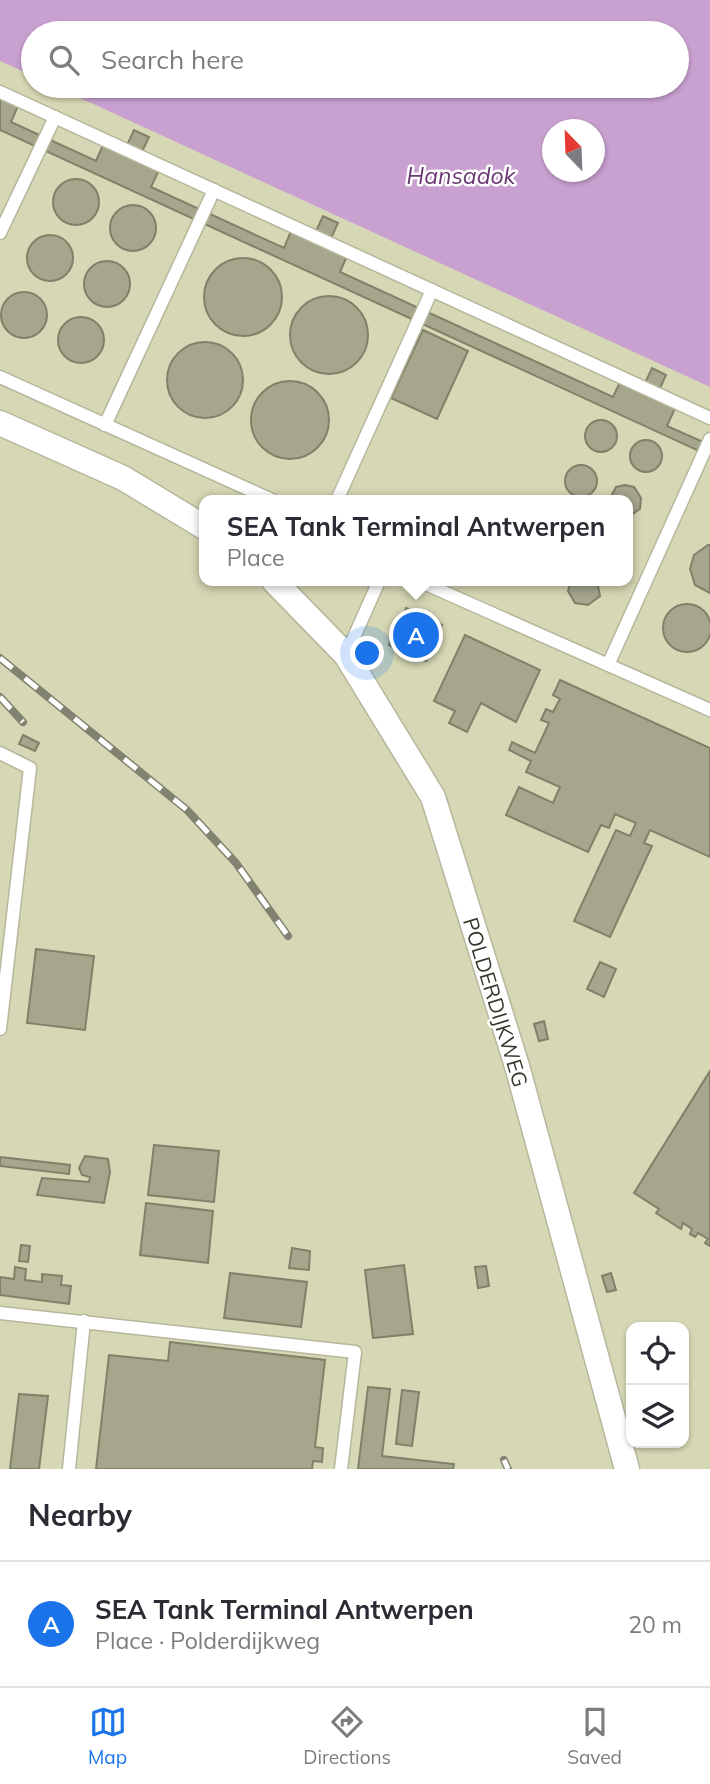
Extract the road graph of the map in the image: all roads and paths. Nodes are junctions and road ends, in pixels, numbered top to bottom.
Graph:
1 (0, 92) edge
2 (55, 117) junction
3 (214, 190) junction
4 (0, 233) edge
5 (432, 290) junction
6 (0, 377) edge
7 (710, 418) edge
8 (0, 423) edge
9 (105, 425) junction
10 (710, 439) edge
11 (261, 495) edge
12 (339, 495) edge
13 (199, 524) edge
14 (279, 586) edge
15 (377, 586) edge
16 (430, 586) edge
17 (346, 655) junction
18 (608, 665) junction
19 (710, 710) edge
20 (0, 753) edge
21 (0, 1029) edge
22 (0, 1313) edge
23 (84, 1321) junction
24 (634, 1462) edge
25 (69, 1469) edge
26 (341, 1469) edge

1 - 2 lane
2 - 3 lane
2 - 4 lane
3 - 5 lane
3 - 9 lane
5 - 7 lane
5 - 12 lane
6 - 9 lane
8 - 13 street
9 - 11 lane
10 - 18 lane
14 - 17 street, POLDERDIJKWEG
15 - 17 lane
16 - 18 lane
17 - 24 street, POLDERDIJKWEG
18 - 19 lane
20 - 21 lane
22 - 23 lane
23 - 25 lane
23 - 26 lane

